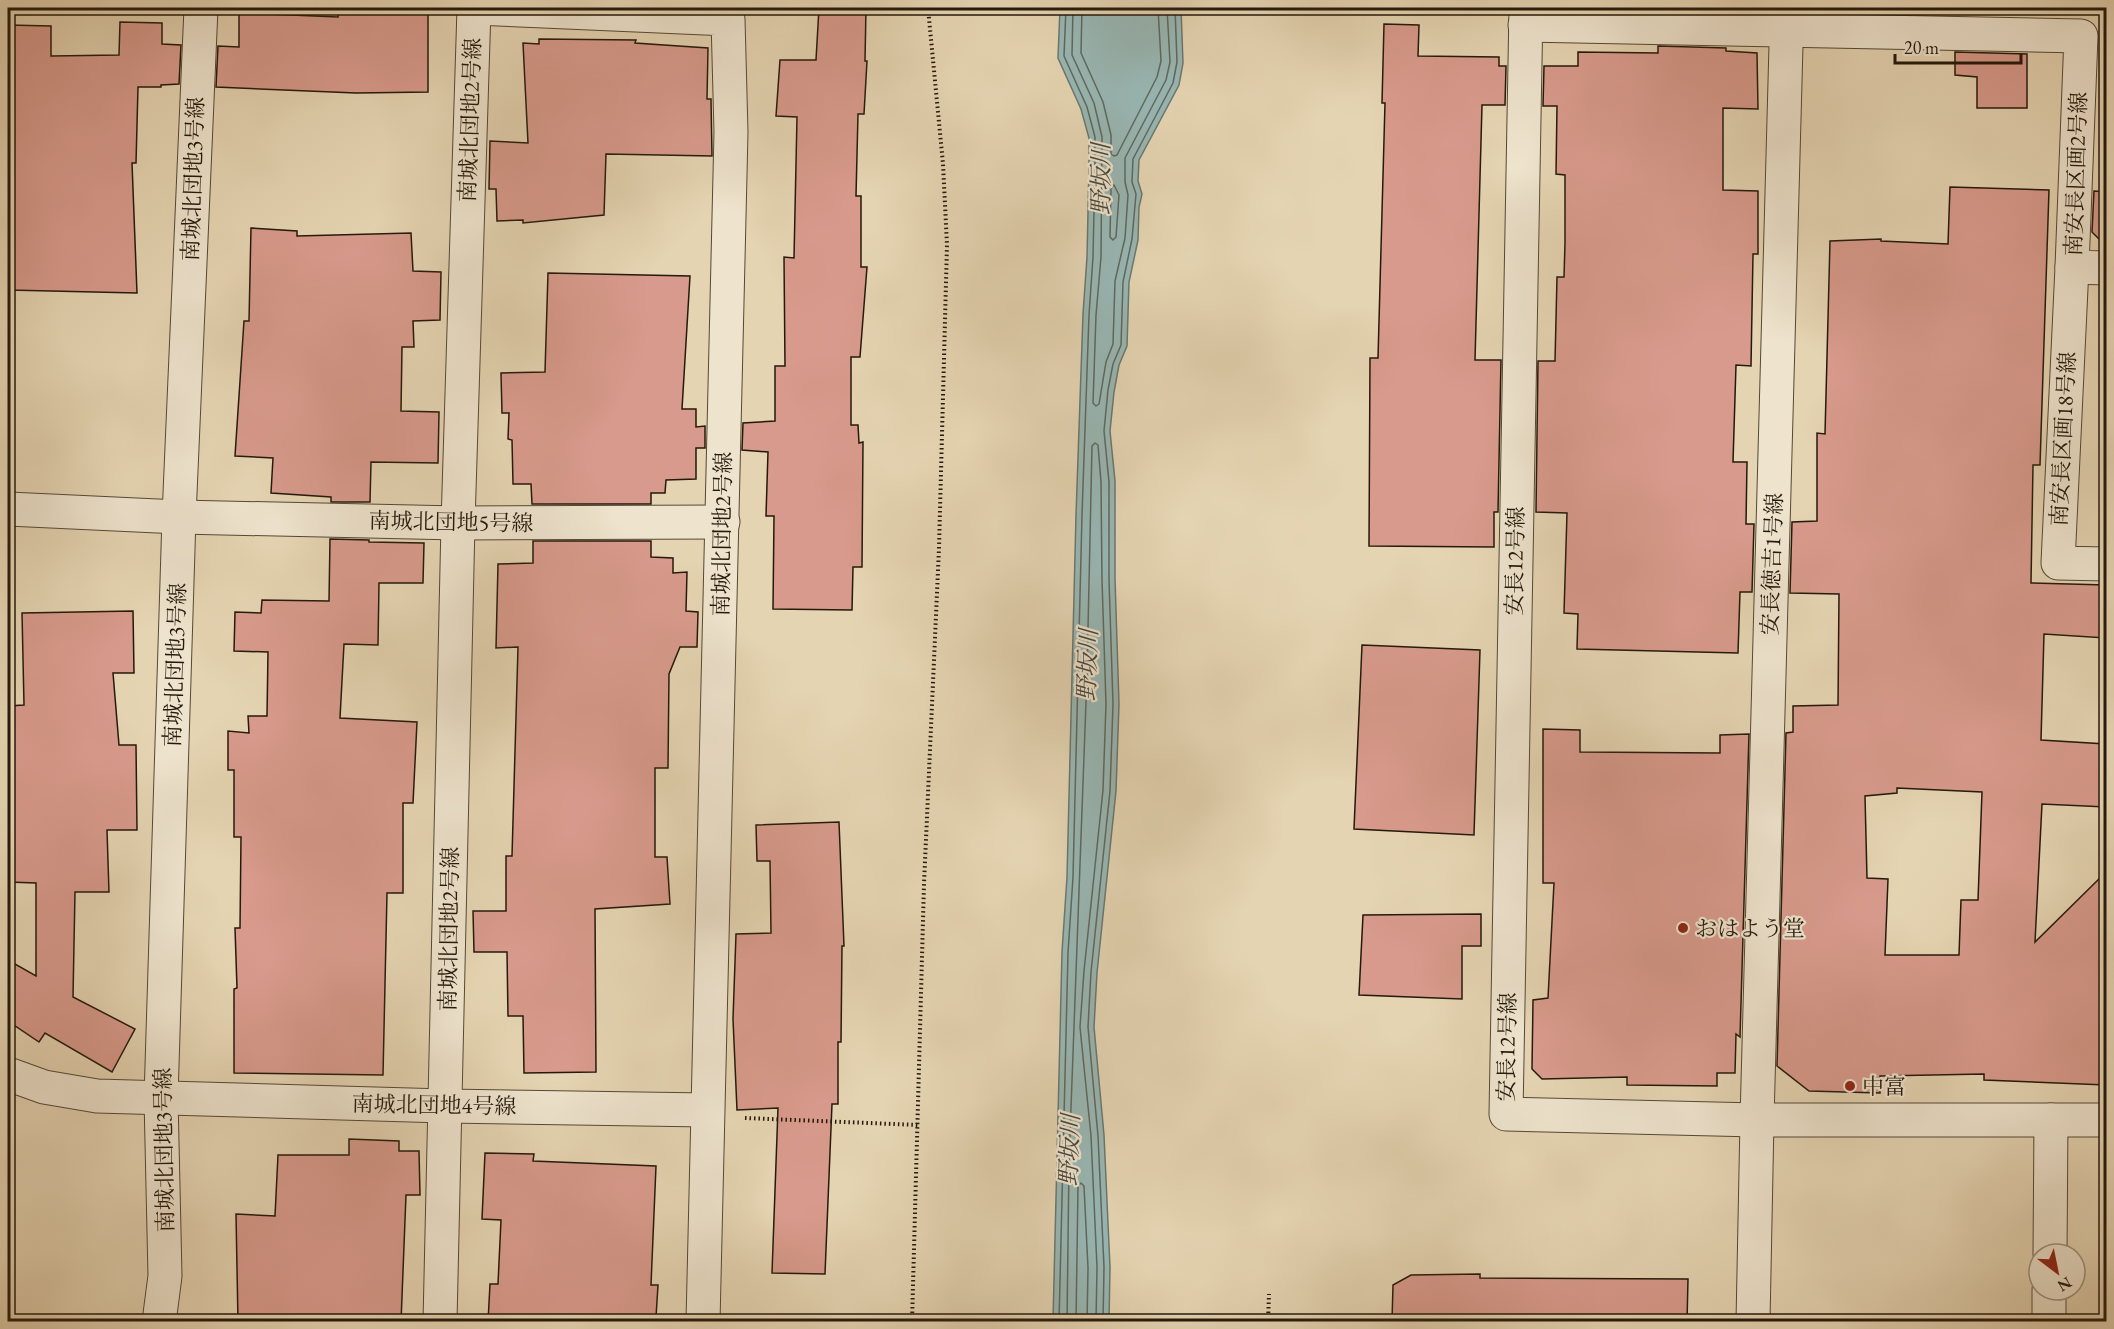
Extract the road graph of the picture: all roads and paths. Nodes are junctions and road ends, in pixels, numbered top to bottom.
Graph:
1 (201, 8) edge
2 (928, 8) edge
3 (1526, 16) edge
4 (1787, 19) edge
5 (2072, 267) junction
6 (2106, 268) edge
7 (8, 509) edge
8 (179, 517) junction
9 (723, 522) junction
10 (458, 523) junction
11 (2106, 564) edge
12 (8, 1074) edge
13 (161, 1098) junction
14 (445, 1106) junction
15 (707, 1113) junction
16 (1757, 1120) junction
17 (2051, 1120) junction
18 (2106, 1120) edge
19 (918, 1125) junction
20 (2050, 1242) edge
21 (1269, 1294) dead end
22 (2049, 1302) edge
23 (159, 1322) edge
24 (440, 1322) edge
25 (703, 1322) edge
26 (912, 1322) edge
27 (1268, 1322) edge
28 (1753, 1322) edge
29 (2049, 1322) edge

1 - 8 street, 南城北団地3号線
2 - 19 path
3 - 4 street
3 - 16 street, 安長12号線
4 - 5 street, 南安長区画2号線
4 - 16 street, 安長徳吉1号線
5 - 6 street, 南安長区画2号線
5 - 11 street, 南安長区画18号線
7 - 8 street, 南城北団地5号線
8 - 10 street, 南城北団地5号線
8 - 13 street, 南城北団地3号線
9 - 10 street, 南城北団地5号線
9 - 10 street, 南城北団地2号線
9 - 15 street, 南城北団地2号線
10 - 14 street, 南城北団地2号線
12 - 13 street, 南城北団地4号線
13 - 14 street, 南城北団地4号線
13 - 23 street, 南城北団地3号線
14 - 15 street, 南城北団地4号線
14 - 24 street, 南城北団地2号線
15 - 19 path
15 - 25 street, 南城北団地2号線
16 - 17 street
16 - 28 street, 安長徳吉1号線
17 - 18 street
17 - 20 street
19 - 26 path
21 - 27 path
22 - 29 street

